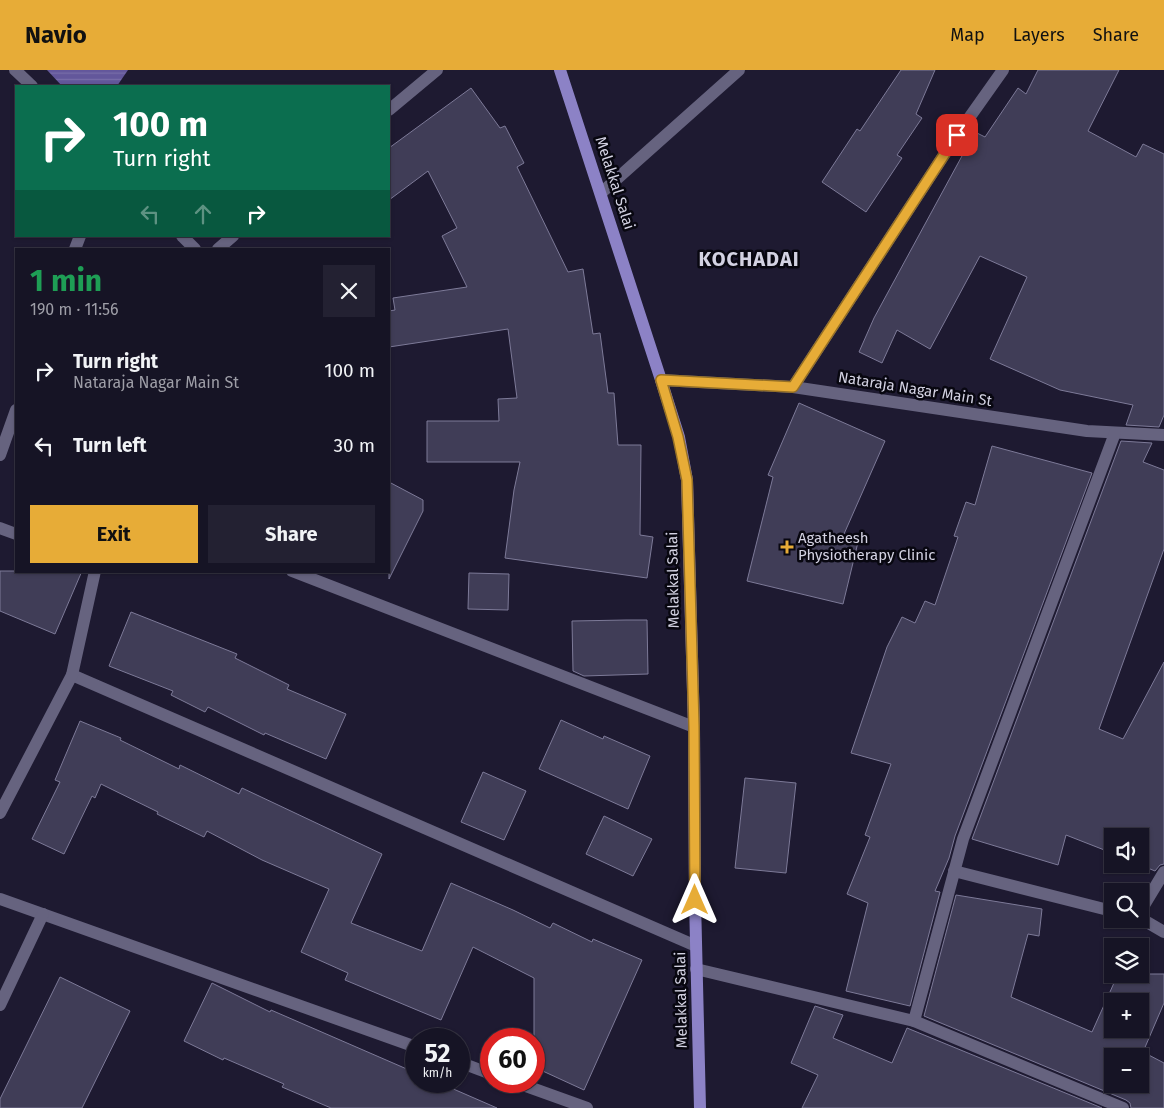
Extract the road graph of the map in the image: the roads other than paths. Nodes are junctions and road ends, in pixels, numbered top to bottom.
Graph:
1 (15, 70) edge
2 (437, 70) edge
3 (560, 70) edge
4 (739, 70) edge
5 (1003, 70) edge
6 (31, 85) edge
7 (390, 109) edge
8 (601, 193) junction
9 (183, 237) edge
10 (232, 237) edge
11 (194, 248) edge
12 (219, 248) edge
13 (661, 380) junction
14 (793, 387) junction
15 (15, 413) edge
16 (1115, 433) junction
17 (1164, 435) edge
18 (0, 455) edge
19 (0, 528) edge
20 (15, 534) edge
21 (96, 573) edge
22 (297, 573) edge
23 (72, 675) junction
24 (694, 727) junction
25 (0, 813) edge
26 (954, 871) junction
27 (1164, 872) edge
28 (1149, 897) edge
29 (0, 899) edge
30 (1104, 909) edge
31 (43, 914) junction
32 (1149, 923) edge
33 (1164, 932) edge
34 (696, 946) junction
35 (696, 969) junction
36 (0, 1005) edge
37 (914, 1021) junction
38 (405, 1043) edge
39 (545, 1093) edge
40 (587, 1108) edge
41 (700, 1108) edge
42 (1123, 1108) edge

1 - 6 street
2 - 7 street
3 - 8 main road, Melakkal Salai
4 - 8 street
5 - 14 street
8 - 13 main road, Melakkal Salai
9 - 11 street
10 - 12 street
13 - 14 street, Nataraja Nagar Main St
13 - 24 main road, Melakkal Salai
14 - 16 street, Nataraja Nagar Main St
15 - 18 street
16 - 17 street, Nataraja Nagar Main St
16 - 26 street
19 - 20 street
21 - 23 street
22 - 24 street
23 - 25 street
23 - 34 street
24 - 34 main road, Melakkal Salai
26 - 30 street
26 - 37 street
27 - 28 street
29 - 31 street
31 - 36 street
31 - 38 street
32 - 33 street
34 - 35 main road, Melakkal Salai
35 - 37 street
35 - 41 main road, Melakkal Salai
37 - 42 street
39 - 40 street

